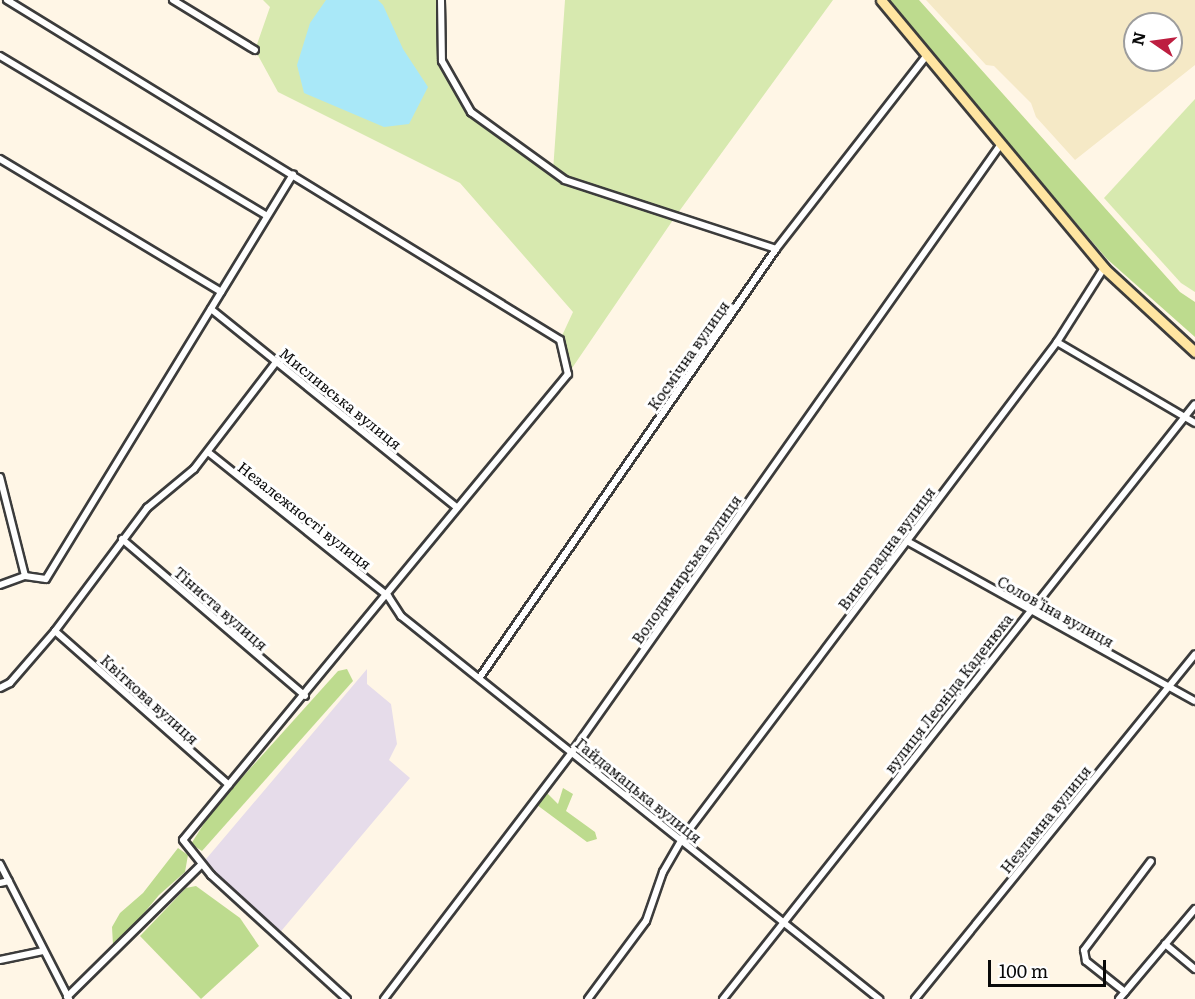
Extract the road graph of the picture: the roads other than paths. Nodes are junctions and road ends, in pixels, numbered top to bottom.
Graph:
1 (7, 0) edge
2 (173, 0) edge
3 (441, 0) edge
4 (881, 0) edge
5 (255, 50) dead end
6 (927, 55) junction
7 (0, 56) edge
8 (999, 147) junction
9 (0, 159) edge
10 (293, 174) junction
11 (267, 216) junction
12 (776, 249) junction
13 (1104, 268) junction
14 (221, 292) junction
15 (211, 309) junction
16 (1057, 342) junction
17 (1195, 352) edge
18 (277, 361) junction
19 (1195, 404) edge
20 (1184, 417) junction
21 (1195, 423) edge
22 (207, 452) junction
23 (0, 477) edge
24 (456, 507) junction
25 (122, 539) junction
26 (907, 541) junction
27 (25, 576) junction
28 (0, 585) edge
29 (388, 596) junction
30 (1029, 610) junction
31 (55, 631) junction
32 (1195, 654) edge
33 (480, 676) junction
34 (1168, 686) junction
35 (0, 688) edge
36 (305, 696) junction
37 (1195, 701) edge
38 (572, 752) junction
39 (229, 785) junction
40 (682, 839) junction
41 (1151, 861) dead end
42 (0, 864) edge
43 (201, 865) junction
44 (9, 881) junction
45 (0, 884) edge
46 (1195, 909) edge
47 (783, 923) junction
48 (1165, 944) junction
49 (43, 951) junction
50 (0, 960) edge
51 (1195, 969) edge
52 (1125, 992) junction
53 (68, 998) edge
54 (347, 999) edge
55 (384, 999) edge
56 (588, 999) edge
57 (723, 999) edge
58 (879, 999) edge
59 (915, 999) edge
60 (1119, 999) edge

1 - 10 street
2 - 5 street
3 - 12 street
4 - 6 street
6 - 8 street
6 - 12 street, Космічна вулиця
7 - 11 street
8 - 13 street
8 - 38 street, Володимирська вулиця
9 - 14 street
10 - 11 street
10 - 24 street
11 - 14 street
12 - 33 street, Космічна вулиця
13 - 16 street, Виноградна вулиця
13 - 17 street
14 - 15 street
15 - 18 street, Мисливська вулиця
15 - 27 street
16 - 20 street
16 - 26 street, Виноградна вулиця
18 - 22 street
18 - 24 street, Мисливська вулиця
19 - 20 street, вулиця Леоніда Каденюка
20 - 21 street
20 - 30 street, вулиця Леоніда Каденюка
22 - 25 street
22 - 29 street, Незалежності вулиця
23 - 27 street
24 - 29 street
25 - 31 street
25 - 36 street, Тіниста вулиця
26 - 30 street, Солов'їна вулиця
26 - 40 street, Виноградна вулиця
27 - 28 street
29 - 33 street, Гайдамацька вулиця
29 - 36 street
30 - 34 street, Солов'їна вулиця
30 - 47 street, вулиця Леоніда Каденюка
31 - 35 street
31 - 39 street, Квіткова вулиця
32 - 34 street, Незламна вулиця
33 - 38 street, Гайдамацька вулиця
34 - 37 street, Солов'їна вулиця
34 - 59 street, Незламна вулиця
36 - 39 street
38 - 40 street, Гайдамацька вулиця
38 - 55 street, Володимирська вулиця
39 - 43 street
40 - 47 street, Гайдамацька вулиця
40 - 56 street, Виноградна вулиця
41 - 52 street
42 - 44 street
43 - 53 street
43 - 54 street
44 - 45 street
44 - 49 street
46 - 48 street
47 - 57 street, вулиця Леоніда Каденюка
47 - 58 street, Гайдамацька вулиця
48 - 51 street
48 - 52 street
49 - 50 street
49 - 53 street
52 - 60 street

